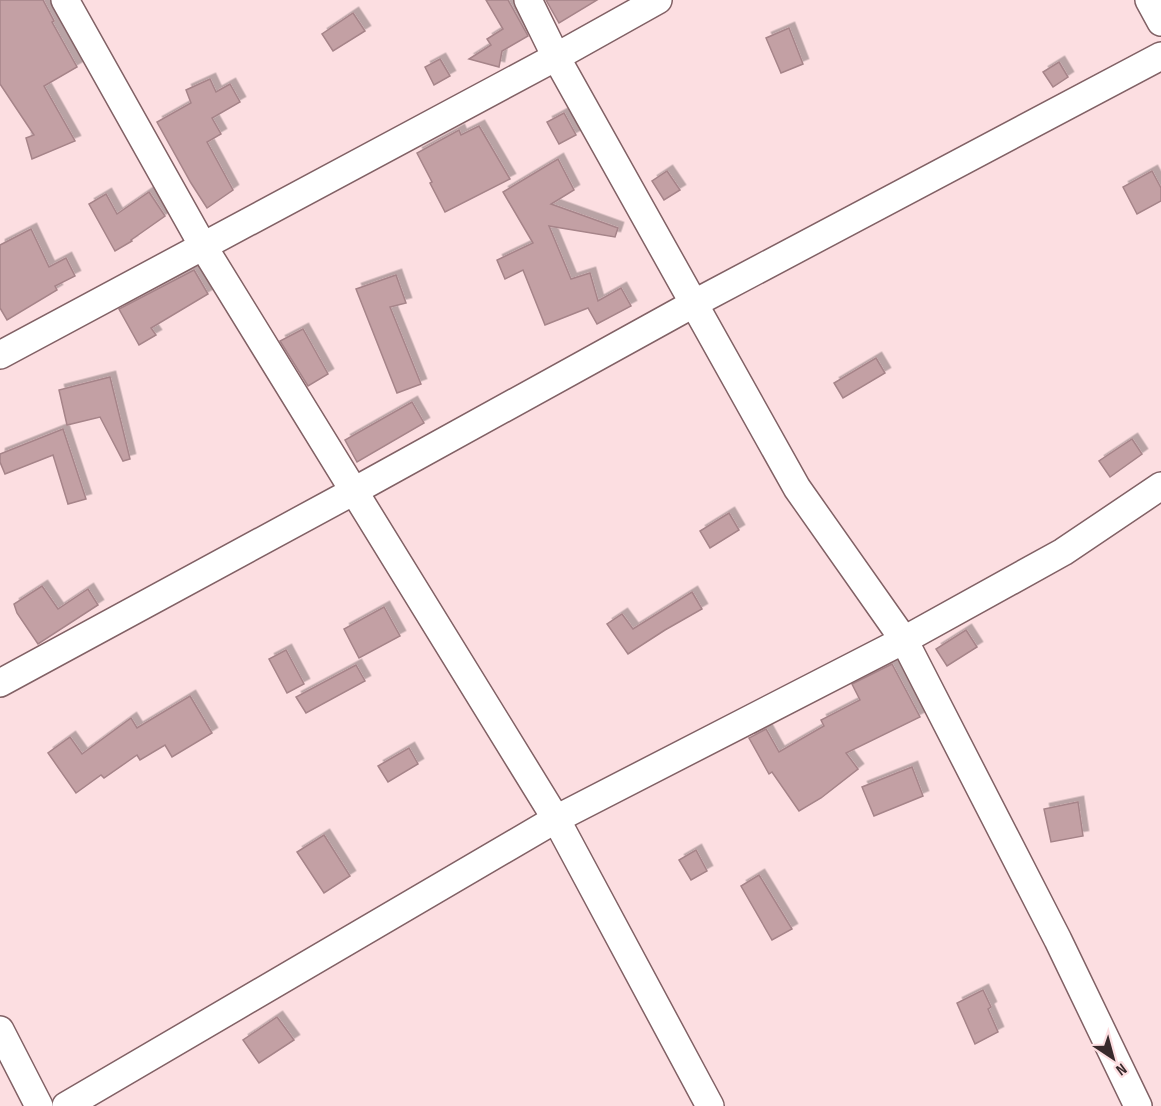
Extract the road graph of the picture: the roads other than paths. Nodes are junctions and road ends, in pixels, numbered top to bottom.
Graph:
1 (66, 0) edge
2 (528, 0) edge
3 (658, 0) edge
4 (1149, 0) edge
5 (1161, 22) edge
6 (1161, 56) edge
7 (556, 57) junction
8 (203, 246) junction
9 (693, 304) junction
10 (0, 355) edge
11 (1161, 486) edge
12 (354, 491) junction
13 (904, 640) junction
14 (0, 682) edge
15 (556, 819) junction
16 (0, 1030) edge
17 (39, 1106) edge
18 (66, 1106) edge
19 (710, 1106) edge
20 (1138, 1106) edge

1 - 8 street
2 - 7 street
3 - 7 street
4 - 5 street
6 - 9 street
7 - 8 street
7 - 9 street
8 - 10 street
8 - 12 street
9 - 12 street
9 - 13 street
11 - 13 street
12 - 14 street
12 - 15 street
13 - 15 street
13 - 20 street
15 - 18 street
15 - 19 street
16 - 17 street

